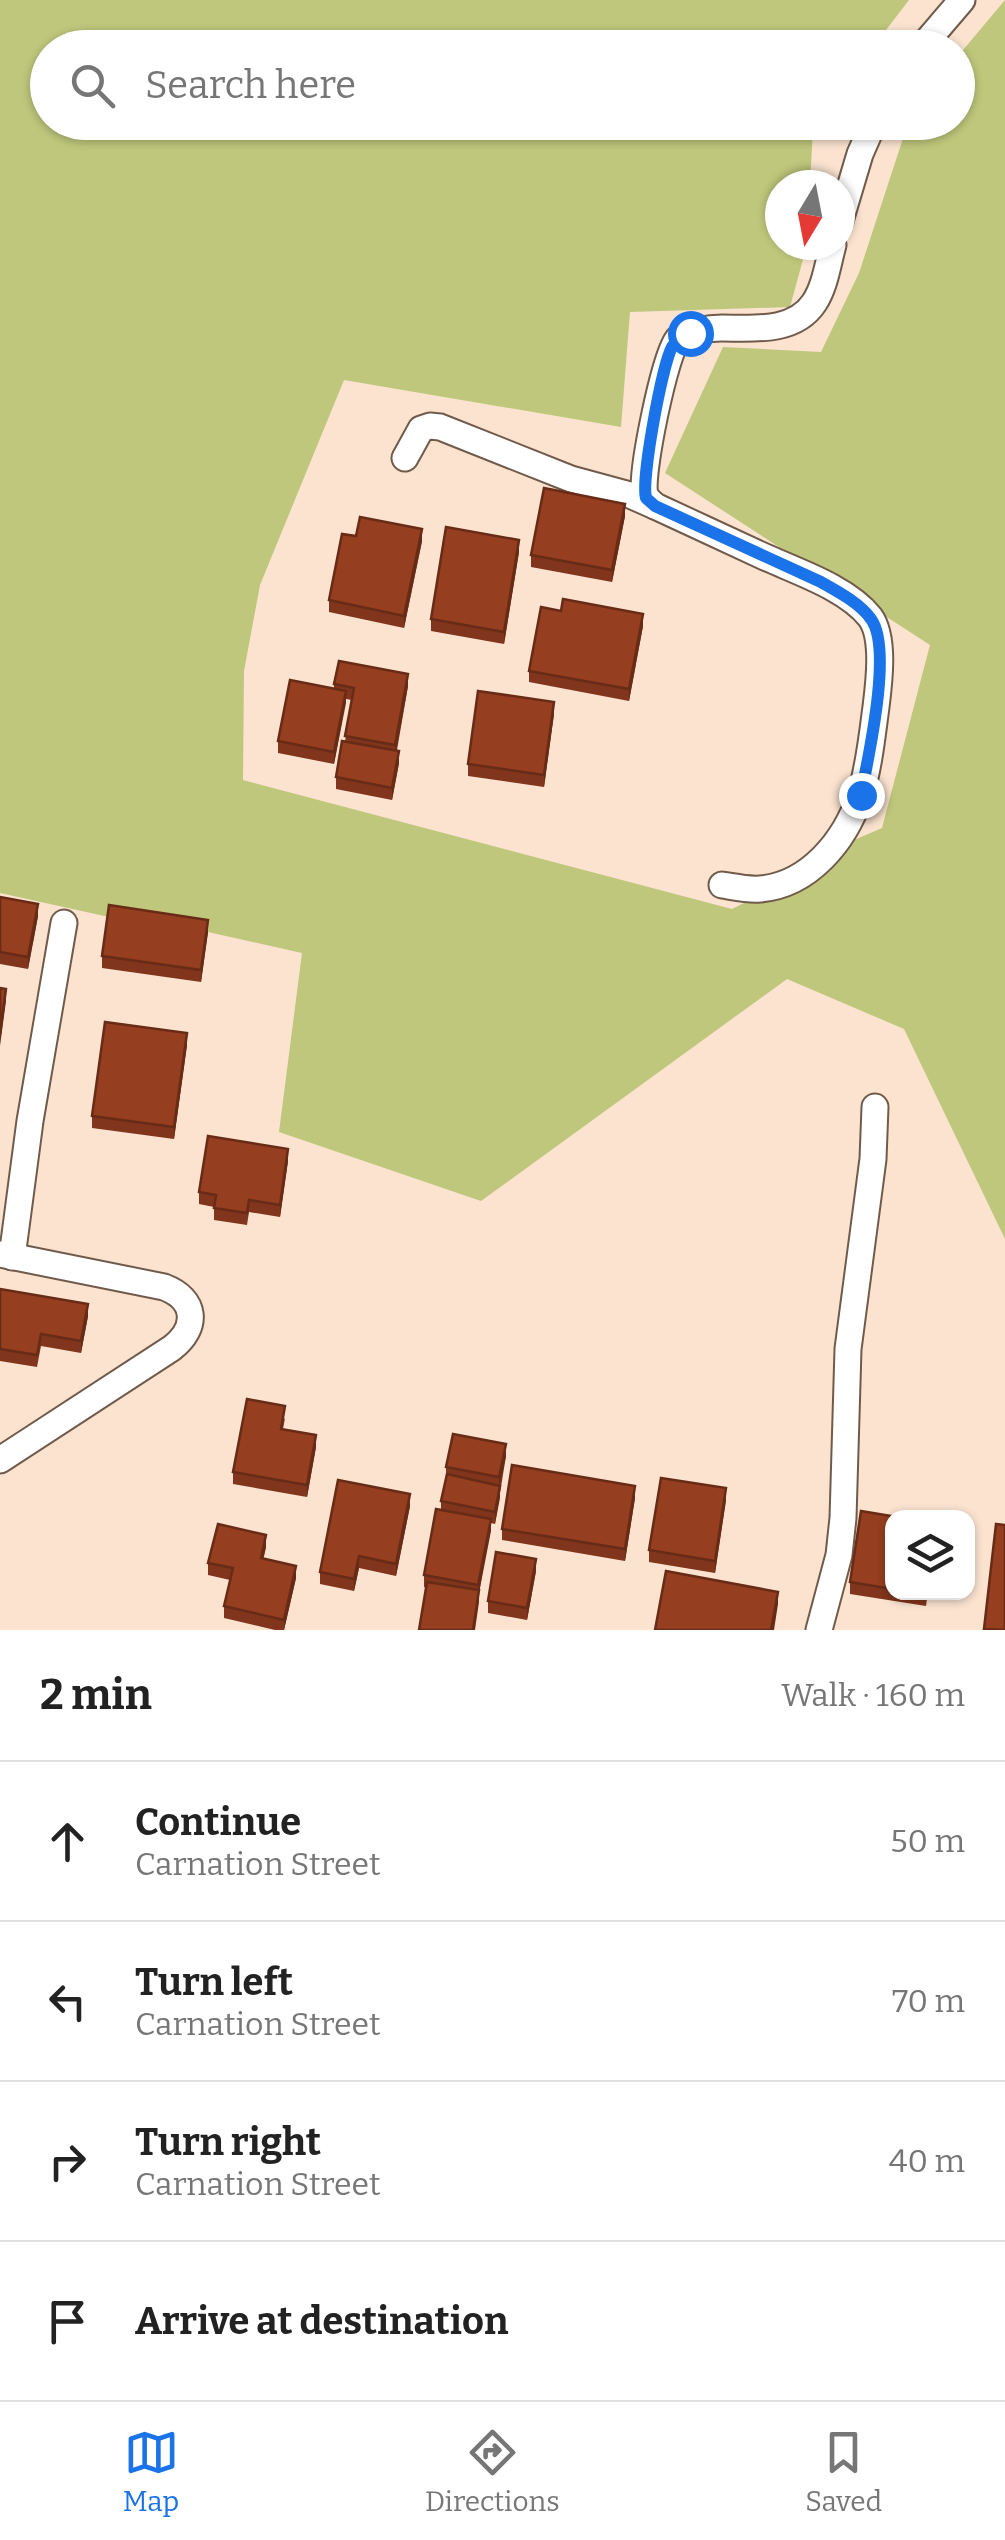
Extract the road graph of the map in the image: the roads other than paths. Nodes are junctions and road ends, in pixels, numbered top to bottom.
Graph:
1 (962, 0) edge
2 (936, 30) edge
3 (866, 140) edge
4 (855, 171) edge
5 (828, 260) edge
6 (404, 458) dead end
7 (655, 506) junction
8 (722, 885) dead end
9 (64, 923) dead end
10 (875, 1108) dead end
11 (6, 1256) edge
12 (0, 1460) edge
13 (819, 1630) edge

1 - 2 street
3 - 4 street
5 - 7 street
6 - 7 street
7 - 8 street
9 - 11 street
10 - 13 street
11 - 12 street

